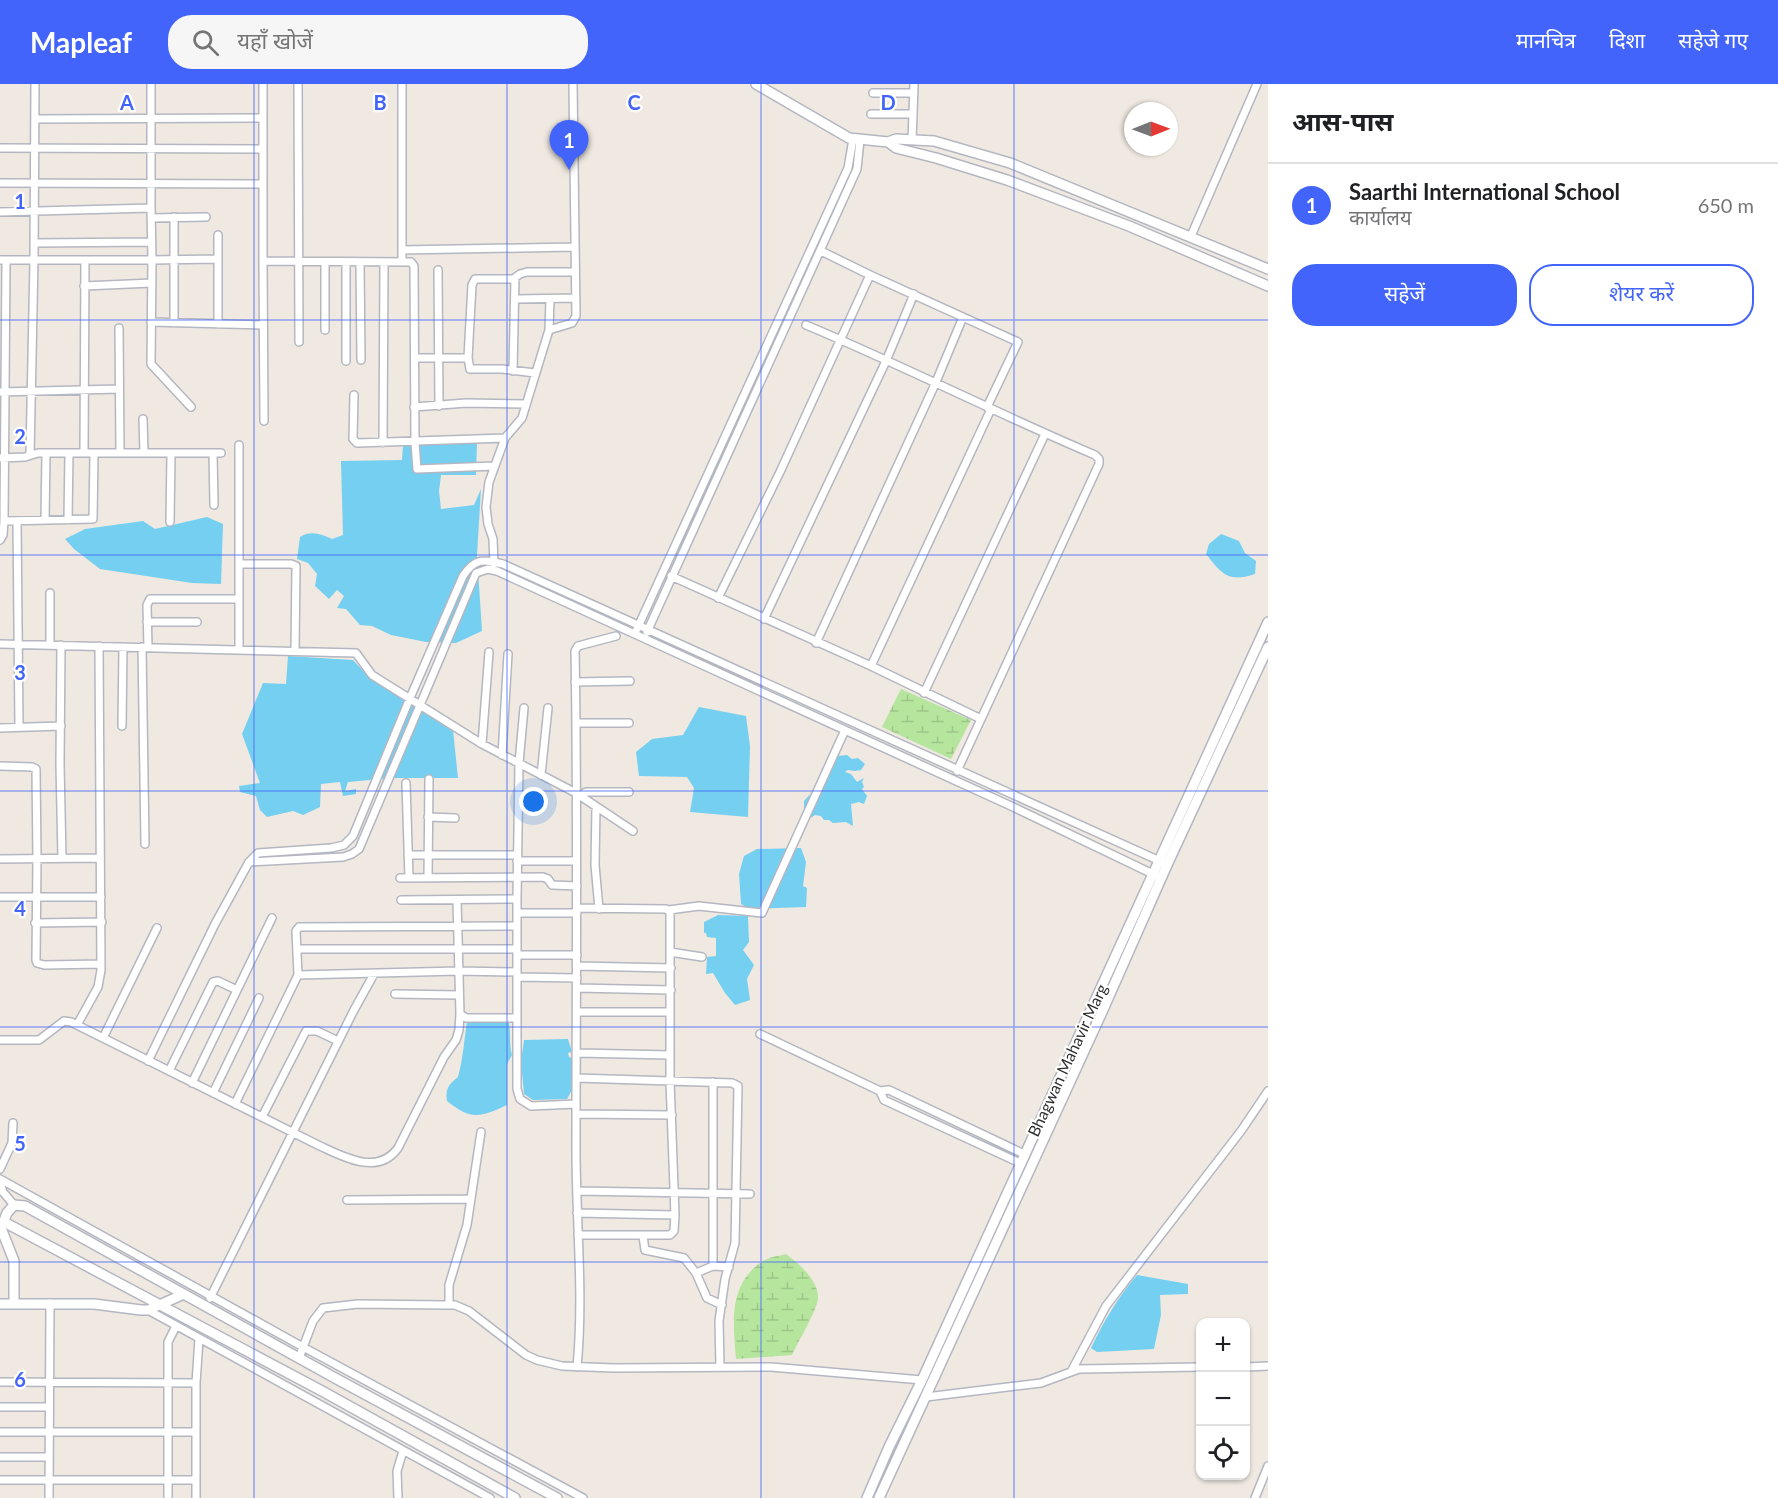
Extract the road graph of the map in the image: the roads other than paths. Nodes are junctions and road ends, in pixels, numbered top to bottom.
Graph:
1 (35, 84) edge
2 (150, 84) edge
3 (263, 84) edge
4 (298, 84) edge
5 (402, 84) edge
6 (573, 84) edge
7 (756, 84) edge
8 (914, 84) edge
9 (1257, 84) edge
10 (873, 93) dead end
11 (914, 93) junction
12 (871, 114) dead end
13 (913, 114) junction
14 (263, 118) junction
15 (35, 119) junction
16 (151, 119) junction
17 (857, 140) junction
18 (912, 140) junction
19 (888, 142) junction
20 (0, 148) edge
21 (151, 149) junction
22 (263, 149) junction
23 (34, 150) junction
24 (0, 183) edge
25 (34, 183) junction
26 (151, 183) junction
27 (263, 184) junction
28 (151, 208) junction
29 (34, 211) junction
30 (0, 212) edge
31 (174, 217) junction
32 (206, 217) dead end
33 (151, 218) junction
34 (218, 235) dead end
35 (1191, 236) junction
36 (151, 242) junction
37 (34, 243) junction
38 (574, 247) junction
39 (402, 250) junction
40 (821, 251) junction
41 (174, 259) junction
42 (218, 259) junction
43 (3, 260) edge
44 (34, 260) junction
45 (152, 260) junction
46 (84, 261) junction
47 (263, 261) junction
48 (298, 262) junction
49 (325, 262) junction
50 (346, 262) junction
51 (360, 262) junction
52 (384, 262) junction
53 (402, 262) junction
54 (1268, 269) edge
55 (438, 270) dead end
56 (575, 273) junction
57 (870, 274) junction
58 (515, 278) junction
59 (152, 283) junction
60 (84, 286) junction
61 (1268, 286) edge
62 (914, 294) junction
63 (576, 298) junction
64 (516, 299) junction
65 (550, 299) junction
66 (963, 317) junction
67 (151, 322) junction
68 (174, 323) junction
69 (219, 324) junction
70 (262, 325) junction
71 (806, 325) dead end
72 (119, 328) dead end
73 (325, 330) dead end
74 (549, 330) junction
75 (840, 339) junction
76 (298, 342) dead end
77 (415, 358) junction
78 (438, 358) junction
79 (468, 358) junction
80 (361, 360) dead end
81 (886, 360) junction
82 (346, 361) dead end
83 (513, 371) junction
84 (535, 373) junction
85 (936, 382) junction
86 (84, 389) junction
87 (119, 389) junction
88 (30, 390) junction
89 (3, 392) edge
90 (354, 395) dead end
91 (526, 404) junction
92 (439, 406) junction
93 (191, 407) dead end
94 (414, 407) junction
95 (989, 408) junction
96 (143, 419) dead end
97 (264, 421) dead end
98 (1045, 434) junction
99 (505, 438) junction
100 (383, 443) junction
101 (415, 443) junction
102 (239, 445) dead end
103 (46, 453) junction
104 (69, 453) junction
105 (84, 453) junction
106 (94, 453) junction
107 (120, 453) junction
108 (144, 453) junction
109 (171, 453) junction
110 (213, 453) junction
111 (221, 453) dead end
112 (30, 455) junction
113 (2, 458) edge
114 (494, 466) junction
115 (214, 505) dead end
116 (45, 520) junction
117 (68, 520) junction
118 (4, 521) junction
119 (17, 521) junction
120 (171, 522) dead end
121 (0, 540) edge
122 (494, 562) junction
123 (239, 564) junction
124 (494, 570) junction
125 (671, 576) junction
126 (50, 593) dead end
127 (718, 598) junction
128 (239, 599) junction
129 (764, 619) junction
130 (147, 622) junction
131 (197, 622) dead end
132 (1268, 622) edge
133 (638, 625) junction
134 (648, 629) junction
135 (635, 634) junction
136 (616, 636) dead end
137 (645, 639) junction
138 (816, 643) junction
139 (0, 644) edge
140 (17, 644) junction
141 (50, 645) junction
142 (61, 645) junction
143 (99, 646) junction
144 (123, 647) junction
145 (145, 647) junction
146 (1268, 647) edge
147 (239, 649) junction
148 (295, 650) junction
149 (489, 652) dead end
150 (508, 654) dead end
151 (871, 666) junction
152 (630, 681) dead end
153 (575, 682) junction
154 (924, 693) junction
155 (410, 698) junction
156 (419, 704) junction
157 (524, 708) dead end
158 (548, 708) dead end
159 (981, 719) junction
160 (576, 723) junction
161 (629, 723) dead end
162 (60, 726) junction
163 (122, 726) dead end
164 (19, 727) junction
165 (0, 728) edge
166 (845, 730) junction
167 (482, 744) junction
168 (502, 755) junction
169 (519, 763) junction
170 (0, 766) edge
171 (957, 771) junction
172 (541, 775) junction
173 (429, 779) dead end
174 (406, 783) dead end
175 (629, 792) dead end
176 (578, 794) junction
177 (596, 807) junction
178 (428, 818) junction
179 (455, 819) dead end
180 (633, 831) dead end
181 (145, 844) dead end
182 (408, 855) junction
183 (428, 855) junction
184 (62, 858) junction
185 (100, 858) junction
186 (517, 858) junction
187 (0, 859) edge
188 (37, 859) junction
189 (576, 861) junction
190 (249, 862) junction
191 (1163, 863) junction
192 (1157, 875) junction
193 (400, 878) dead end
194 (409, 878) junction
195 (428, 878) junction
196 (517, 878) junction
197 (576, 886) junction
198 (0, 897) edge
199 (36, 897) junction
200 (101, 897) junction
201 (517, 899) junction
202 (400, 900) dead end
203 (458, 900) junction
204 (599, 909) junction
205 (577, 910) junction
206 (669, 910) junction
207 (517, 913) junction
208 (272, 918) dead end
209 (102, 922) junction
210 (36, 923) junction
211 (517, 926) junction
212 (458, 927) junction
213 (157, 928) dead end
214 (297, 949) junction
215 (458, 949) junction
216 (517, 952) junction
217 (670, 952) junction
218 (577, 955) junction
219 (702, 957) dead end
220 (101, 964) junction
221 (577, 966) junction
222 (670, 968) junction
223 (459, 971) junction
224 (374, 974) junction
225 (517, 974) junction
226 (298, 975) junction
227 (577, 978) junction
228 (577, 988) junction
229 (237, 990) junction
230 (670, 990) junction
231 (396, 994) dead end
232 (459, 995) junction
233 (259, 998) dead end
234 (578, 1012) junction
235 (670, 1012) junction
236 (460, 1014) junction
237 (517, 1018) junction
238 (77, 1024) junction
239 (760, 1034) dead end
240 (104, 1038) junction
241 (0, 1040) edge
242 (338, 1041) junction
243 (578, 1053) junction
244 (670, 1055) junction
245 (148, 1061) junction
246 (169, 1071) junction
247 (577, 1078) junction
248 (670, 1081) junction
249 (713, 1082) junction
250 (192, 1083) junction
251 (880, 1091) junction
252 (1268, 1091) edge
253 (213, 1093) junction
254 (235, 1104) junction
255 (576, 1104) junction
256 (577, 1114) junction
257 (672, 1115) junction
258 (262, 1117) junction
259 (13, 1123) dead end
260 (293, 1132) junction
261 (481, 1132) dead end
262 (1024, 1154) junction
263 (1020, 1163) junction
264 (0, 1169) edge
265 (0, 1181) edge
266 (577, 1191) junction
267 (674, 1192) junction
268 (714, 1194) junction
269 (737, 1194) junction
270 (750, 1194) dead end
271 (471, 1199) junction
272 (347, 1200) dead end
273 (14, 1205) junction
274 (577, 1213) junction
275 (675, 1215) junction
276 (4, 1222) junction
277 (578, 1235) junction
278 (644, 1236) junction
279 (713, 1266) junction
280 (729, 1267) junction
281 (696, 1273) junction
282 (184, 1294) junction
283 (211, 1297) junction
284 (50, 1303) junction
285 (0, 1304) edge
286 (14, 1304) junction
287 (158, 1305) junction
288 (449, 1305) junction
289 (722, 1305) junction
290 (206, 1307) junction
291 (148, 1310) junction
292 (176, 1326) junction
293 (199, 1339) junction
294 (303, 1347) junction
295 (299, 1358) junction
296 (1250, 1366) edge
297 (1268, 1366) edge
298 (577, 1367) junction
299 (720, 1367) junction
300 (1196, 1367) edge
301 (1072, 1370) junction
302 (922, 1380) junction
303 (0, 1382) edge
304 (50, 1383) junction
305 (168, 1383) junction
306 (196, 1383) junction
307 (351, 1387) junction
308 (926, 1396) junction
309 (343, 1403) junction
310 (0, 1407) edge
311 (49, 1407) junction
312 (0, 1432) edge
313 (49, 1432) junction
314 (168, 1432) junction
315 (196, 1432) junction
316 (403, 1450) junction
317 (0, 1457) edge
318 (49, 1457) junction
319 (1268, 1466) edge
320 (0, 1480) edge
321 (49, 1480) junction
322 (168, 1480) junction
323 (196, 1480) junction
324 (49, 1498) edge
325 (168, 1498) edge
326 (196, 1498) edge
327 (398, 1498) edge
328 (490, 1498) edge
329 (515, 1498) edge
330 (557, 1498) edge
331 (583, 1498) edge
332 (867, 1498) edge
333 (879, 1498) edge
334 (1255, 1498) edge

1 - 15 street
2 - 16 street
3 - 14 street
4 - 48 street
5 - 39 street
6 - 38 street
7 - 17 street
8 - 11 street
9 - 35 street
10 - 11 street
11 - 13 street
12 - 13 street
13 - 18 street
14 - 16 street
14 - 22 street
15 - 16 street
15 - 23 street
16 - 21 street
17 - 19 street
17 - 40 street
17 - 133 street
18 - 19 street
18 - 35 street
19 - 61 street
20 - 23 street
21 - 22 street
21 - 23 street
21 - 26 street
22 - 27 street
23 - 25 street
24 - 25 street
25 - 26 street
25 - 29 street
26 - 27 street
26 - 28 street
27 - 47 street
28 - 29 street
28 - 33 street
29 - 30 street
29 - 37 street
31 - 32 street
31 - 33 street
31 - 41 street
33 - 36 street
34 - 42 street
35 - 54 street
36 - 37 street
36 - 45 street
37 - 44 street
38 - 39 street
38 - 56 street
39 - 53 street
40 - 57 street
40 - 125 street
41 - 42 street
41 - 45 street
41 - 68 street
42 - 69 street
43 - 44 street
43 - 89 street
44 - 46 street
44 - 88 street
45 - 46 street
45 - 59 street
46 - 60 street
47 - 48 street
47 - 70 street
48 - 49 street
48 - 76 street
49 - 50 street
49 - 73 street
50 - 51 street
50 - 82 street
51 - 52 street
51 - 80 street
52 - 53 street
52 - 100 street
53 - 77 street
55 - 78 street
56 - 58 street
56 - 63 street
57 - 62 street
57 - 75 street
58 - 64 street
58 - 79 street
59 - 60 street
59 - 67 street
60 - 86 street
62 - 66 street
62 - 81 street
63 - 65 street
63 - 74 street
64 - 65 street
64 - 83 street
65 - 74 street
66 - 85 street
66 - 95 street
67 - 68 street
67 - 93 street
68 - 69 street
69 - 70 street
70 - 97 street
71 - 75 street
72 - 87 street
74 - 84 street
75 - 81 street
75 - 127 street
77 - 78 street
77 - 94 street
78 - 79 street
78 - 92 street
79 - 83 street
81 - 85 street
81 - 129 street
83 - 84 street
84 - 91 street
85 - 95 street
85 - 138 street
86 - 87 street
86 - 88 street
86 - 105 street
87 - 107 street
88 - 89 street
88 - 112 street
89 - 113 street
90 - 100 street
91 - 92 street
91 - 99 street
92 - 94 street
94 - 101 street
95 - 98 street
95 - 151 street
96 - 108 street
98 - 154 street
98 - 159 street
99 - 101 street
99 - 114 street
100 - 101 street
101 - 114 street
102 - 123 street
103 - 104 street
103 - 112 street
103 - 116 street
104 - 105 street
104 - 117 street
105 - 106 street
106 - 107 street
106 - 117 street
107 - 108 street
108 - 109 street
109 - 110 street
109 - 120 street
110 - 111 street
110 - 115 street
112 - 113 street
113 - 118 street
114 - 122 street
116 - 117 street
116 - 119 street
118 - 119 street
118 - 121 street
119 - 140 street
122 - 124 street
122 - 133 street
122 - 155 street
123 - 128 street
123 - 148 street
124 - 135 street
124 - 156 street
125 - 127 street
125 - 134 street
126 - 141 street
127 - 129 street
128 - 130 street
128 - 147 street
129 - 138 street
130 - 131 street
130 - 145 street
132 - 191 street, Bhagwan Mahavir Marg
133 - 134 street
133 - 135 street
134 - 137 street
134 - 171 street
135 - 137 street
136 - 153 street
137 - 166 street
138 - 151 street
139 - 140 street
140 - 141 street
140 - 164 street
141 - 142 street
142 - 143 street
142 - 162 street
143 - 144 street
143 - 185 street
144 - 145 street
144 - 163 street
145 - 147 street
145 - 181 street
146 - 191 street, Bhagwan Mahavir Marg
147 - 148 street
148 - 155 street
149 - 167 street
150 - 168 street
151 - 154 street
152 - 153 street
153 - 160 street
154 - 159 street
155 - 156 street
155 - 190 street
156 - 167 street
156 - 190 street
157 - 169 street
158 - 172 street
159 - 171 street
160 - 161 street
160 - 176 street
162 - 164 street
162 - 184 street
164 - 165 street
166 - 192 street
166 - 206 street
167 - 168 street
168 - 169 street
169 - 172 street
169 - 186 street
170 - 188 street
171 - 191 street
172 - 176 street
173 - 178 street
174 - 182 street
175 - 176 street
176 - 177 street
176 - 189 street
177 - 180 street
177 - 204 street
178 - 179 street
178 - 183 street
182 - 183 street
182 - 194 street
183 - 186 street
183 - 195 street
184 - 185 street
184 - 188 street
185 - 200 street
186 - 189 street
186 - 196 street
187 - 188 street
188 - 199 street
189 - 197 street
190 - 245 street
191 - 192 street, Bhagwan Mahavir Marg
192 - 262 street, Bhagwan Mahavir Marg
192 - 308 street, Bhagwan Mahavir Marg
193 - 194 street
194 - 195 street
195 - 196 street
196 - 197 street
196 - 201 street
197 - 205 street
198 - 199 street
199 - 200 street
199 - 210 street
200 - 209 street
201 - 203 street
201 - 207 street
202 - 203 street
203 - 212 street
204 - 205 street
204 - 206 street
205 - 207 street
205 - 218 street
206 - 217 street
207 - 211 street
208 - 229 street
209 - 210 street
209 - 220 street
210 - 220 street
211 - 212 street
211 - 216 street
212 - 214 street
212 - 215 street
213 - 240 street
214 - 215 street
214 - 226 street
215 - 216 street
215 - 223 street
216 - 218 street
216 - 225 street
217 - 219 street
217 - 222 street
218 - 221 street
220 - 238 street
221 - 222 street
221 - 227 street
222 - 230 street
223 - 224 street
223 - 225 street
223 - 232 street
224 - 226 street
224 - 242 street
225 - 227 street
225 - 237 street
226 - 254 street
227 - 228 street
228 - 230 street
228 - 234 street
229 - 246 street
229 - 250 street
230 - 235 street
231 - 232 street
232 - 236 street
233 - 253 street
234 - 235 street
234 - 243 street
235 - 244 street
236 - 237 street
236 - 260 street
237 - 255 street
238 - 240 street
238 - 241 street
239 - 251 street
240 - 245 street
242 - 258 street
242 - 260 street
243 - 244 street
243 - 247 street
244 - 248 street
245 - 246 street
246 - 250 street
247 - 248 street
247 - 255 street
248 - 249 street
248 - 257 street
249 - 268 street
249 - 269 street
250 - 253 street
251 - 262 street
251 - 263 street
252 - 301 street
253 - 254 street
254 - 258 street
255 - 256 street
256 - 257 street
256 - 266 street
257 - 267 street
258 - 260 street
259 - 264 street
260 - 283 street
261 - 271 street
262 - 263 street, Bhagwan Mahavir Marg
263 - 302 street, Bhagwan Mahavir Marg
265 - 273 street
265 - 283 street
266 - 267 street
266 - 274 street
267 - 268 street
267 - 275 street
268 - 269 street
268 - 279 street
269 - 270 street
269 - 280 street
271 - 272 street
271 - 288 street
273 - 276 street
273 - 282 street
274 - 275 street
274 - 277 street
275 - 278 street
276 - 286 street
276 - 287 street
277 - 278 street
277 - 298 street
278 - 281 street
279 - 280 street
279 - 281 street
280 - 289 street
281 - 289 street
282 - 287 street
282 - 290 street
283 - 290 street
283 - 294 street
284 - 286 street
284 - 291 street
284 - 304 street
285 - 286 street
287 - 291 street
287 - 309 street
288 - 294 street
288 - 298 street
289 - 299 street
290 - 295 street
291 - 292 street
292 - 293 street
292 - 305 street
293 - 306 street
293 - 316 street
294 - 295 street
294 - 331 street
295 - 307 street
296 - 297 street
298 - 299 street
299 - 302 street
300 - 301 street
301 - 308 street
302 - 332 street, Bhagwan Mahavir Marg
303 - 304 street
304 - 305 street
304 - 311 street
305 - 306 street
305 - 314 street
306 - 315 street
307 - 309 street
307 - 330 street
308 - 333 street, Bhagwan Mahavir Marg
309 - 329 street
310 - 311 street
311 - 313 street
312 - 313 street
313 - 314 street
313 - 318 street
314 - 315 street
314 - 322 street
315 - 323 street
316 - 327 street
316 - 328 street
317 - 318 street
318 - 321 street
319 - 334 street
320 - 321 street
321 - 322 street
321 - 324 street
322 - 323 street
322 - 325 street
323 - 326 street

